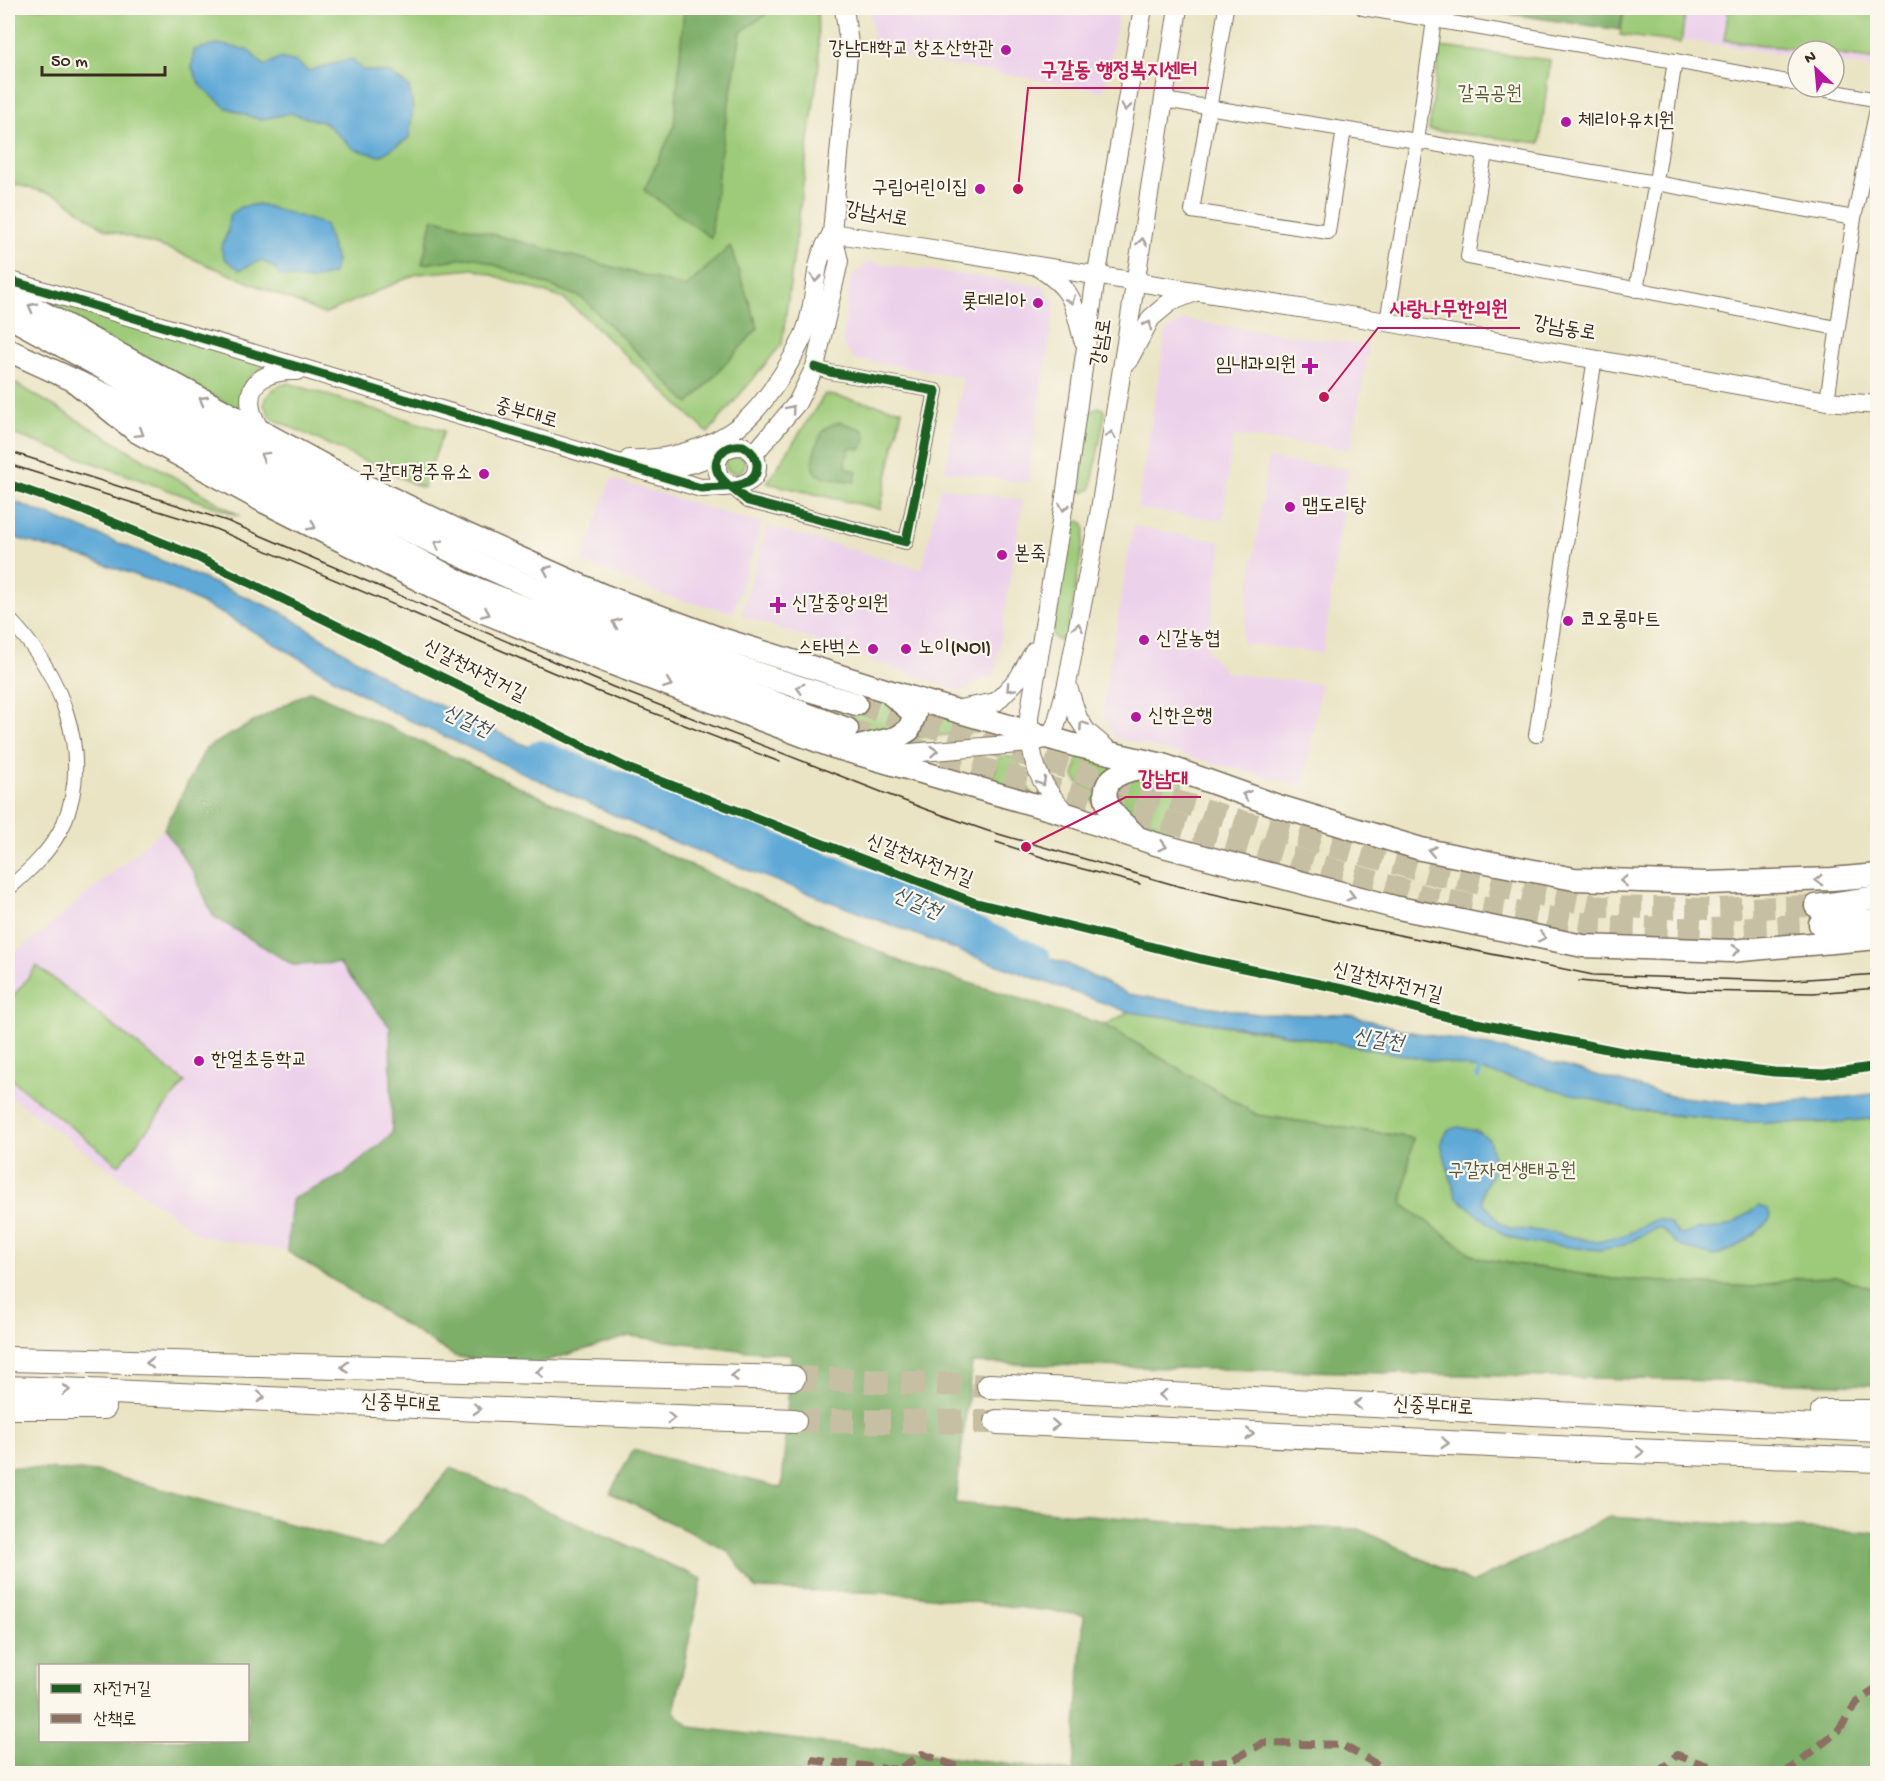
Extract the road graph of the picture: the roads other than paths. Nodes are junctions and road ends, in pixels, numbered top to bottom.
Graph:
1 (844, 8) edge
2 (1143, 8) edge
3 (1178, 8) edge
4 (1226, 8) edge
5 (1363, 8) edge
6 (1434, 20) junction
7 (1675, 61) junction
8 (1786, 82) edge
9 (1846, 94) edge
10 (1164, 100) junction
11 (1878, 100) edge
12 (1878, 105) edge
13 (1209, 108) junction
14 (1344, 129) junction
15 (1417, 141) junction
16 (1485, 153) junction
17 (1656, 182) junction
18 (1854, 218) junction
19 (832, 233) junction
20 (1035, 265) junction
21 (1097, 274) junction
22 (8, 280) edge
23 (1136, 281) junction
24 (1636, 290) junction
25 (1196, 292) junction
26 (8, 294) edge
27 (8, 316) edge
28 (1387, 322) junction
29 (807, 326) junction
30 (1837, 328) junction
31 (1085, 349) junction
32 (8, 350) edge
33 (1595, 358) junction
34 (815, 367) junction
35 (311, 371) junction
36 (1120, 376) junction
37 (1827, 401) junction
38 (1878, 405) edge
39 (260, 430) junction
40 (729, 448) junction
41 (754, 454) junction
42 (606, 458) junction
43 (644, 459) junction
44 (751, 481) junction
45 (731, 486) junction
46 (768, 506) junction
47 (8, 618) edge
48 (1041, 639) junction
49 (1035, 679) junction
50 (1067, 684) junction
51 (888, 691) junction
52 (856, 704) tunnel mouth
53 (954, 710) junction
54 (1536, 735) dead end
55 (1036, 737) junction
56 (845, 741) junction
57 (1114, 755) junction
58 (1162, 765) junction
59 (1067, 814) junction
60 (1138, 837) junction
61 (1878, 875) edge
62 (8, 889) edge
63 (1878, 897) edge
64 (1878, 920) edge
65 (1878, 938) edge
66 (9, 1359) edge
67 (793, 1378) tunnel mouth
68 (989, 1386) tunnel mouth
69 (8, 1388) edge
70 (229, 1396) junction
71 (8, 1407) edge
72 (1503, 1412) junction
73 (1878, 1412) edge
74 (794, 1421) tunnel mouth
75 (997, 1422) tunnel mouth
76 (1878, 1430) edge
77 (1878, 1460) edge

1 - 19 street, 강남서로
2 -> 21 street, 강남로
3 - 10 street, 강남로
4 - 13 street
5 - 6 street
6 - 7 street
6 - 15 street
7 - 8 street
7 - 17 street
9 - 11 street
10 - 13 street
23 -> 10 street, 강남로
12 - 18 street
13 - 14 street
13 - 14 street
14 - 15 street
15 - 16 street
15 - 28 street
16 - 17 street
16 - 24 street
17 - 18 street
17 - 24 street
18 - 30 street
19 - 20 street, 강남서로
19 -> 29 street, 중부대로
19 - 34 street
20 - 21 street, 강남서로
20 -> 31 street
21 - 23 street, 강남서로
21 - 31 street, 강남로
22 - 35 street, 중부대로
23 - 25 street, 강남동로
23 - 36 street, 강남로
24 - 30 street
25 - 28 street, 강남동로
36 -> 25 street
39 -> 26 main road
52 -> 27 main road
28 - 33 street, 강남동로
29 - 40 street
29 - 43 street, 중부대로
30 - 37 street
31 -> 48 street, 강남로
32 -> 56 main road
33 - 37 street, 강남동로
33 - 54 street
41 -> 34 street
34 - 46 street
35 - 39 street
35 - 42 street, 중부대로
50 -> 36 street, 강남로
37 - 38 street, 강남동로
51 -> 39 main road
40 - 41 street
40 - 43 street
40 - 45 street
41 - 44 street
42 - 43 street, 중부대로
42 - 45 street, 중부대로
44 - 45 street, 중부대로
44 - 46 street
45 - 46 street
47 - 62 street
48 - 49 street, 강남로
48 -> 53 street
49 - 50 street
49 - 55 street, 강남로
50 - 55 street, 강남로
57 -> 50 street
51 - 53 main road
51 - 56 main road
53 - 55 main road
56 -> 55 street
55 - 57 main road
55 -> 59 street, 강남로
56 - 59 main road
57 - 58 main road
58 - 60 main road
61 -> 58 main road
59 - 60 main road
60 -> 65 main road
63 - 64 main road
67 -> 66 highway, 신중부대로
72 -> 68 highway, 신중부대로
69 -> 70 highway, 신중부대로
70 - 71 highway
70 -> 74 highway, 신중부대로
72 - 73 highway
72 - 76 highway, 신중부대로
75 -> 77 highway, 신중부대로

